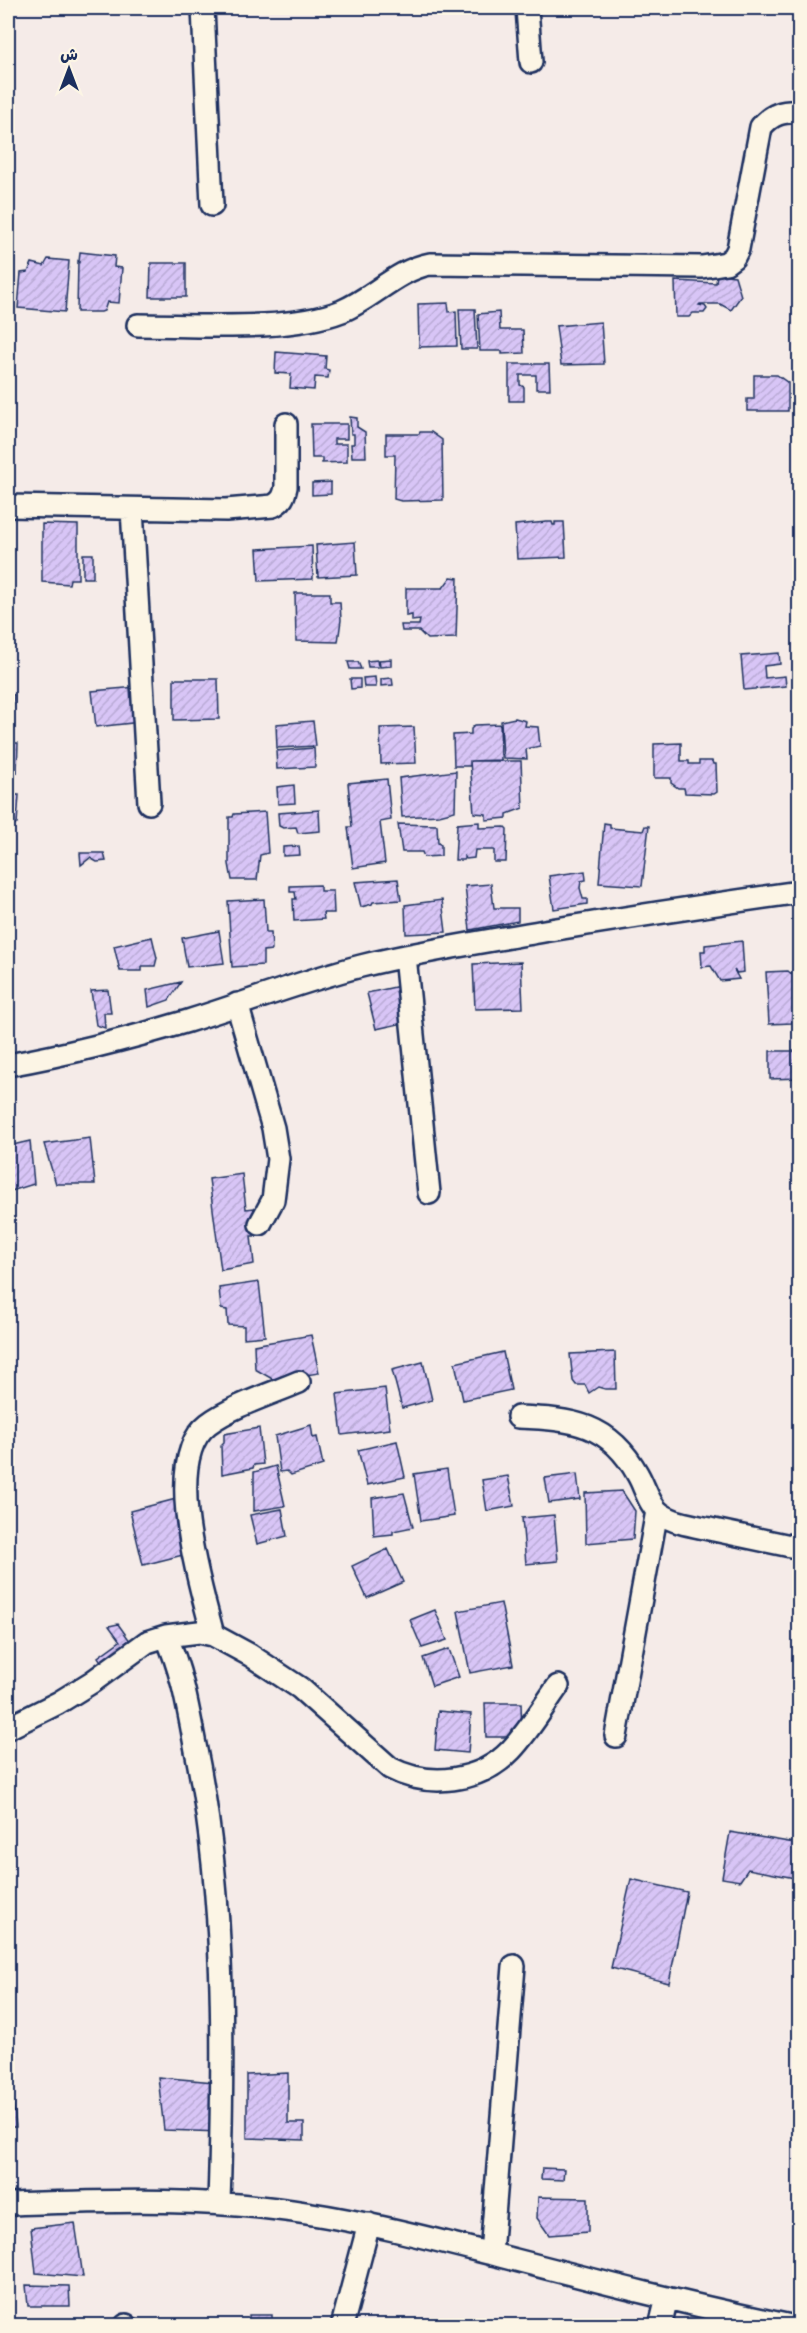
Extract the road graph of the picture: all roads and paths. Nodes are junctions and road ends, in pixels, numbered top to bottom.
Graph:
1 (203, 8) edge
2 (527, 8) edge
3 (531, 62) dead end
4 (800, 112) edge
5 (212, 206) dead end
6 (138, 325) dead end
7 (286, 424) dead end
8 (8, 506) edge
9 (132, 509) junction
10 (149, 803) dead end
11 (800, 892) edge
12 (405, 956) junction
13 (237, 1004) junction
14 (8, 1065) edge
15 (429, 1193) dead end
16 (260, 1224) dead end
17 (299, 1382) dead end
18 (518, 1417) dead end
19 (657, 1511) junction
20 (800, 1548) edge
21 (213, 1635) junction
22 (166, 1636) junction
23 (558, 1686) dead end
24 (8, 1728) edge
25 (616, 1736) dead end
26 (514, 1966) dead end
27 (219, 2202) junction
28 (8, 2204) edge
29 (369, 2224) junction
30 (491, 2254) junction
31 (667, 2298) junction
32 (342, 2325) edge
33 (660, 2325) edge
34 (792, 2325) edge

1 - 5 street
2 - 3 street
4 - 6 street
7 - 9 street
8 - 9 street
9 - 10 street
11 - 12 street
12 - 13 street
12 - 15 street
13 - 14 street
13 - 16 street
17 - 21 street
18 - 19 street
19 - 20 street
19 - 25 street
21 - 22 street
21 - 23 street
22 - 24 street
22 - 27 street
26 - 30 street
27 - 28 street
27 - 29 street
29 - 30 street
29 - 32 street
30 - 31 street
31 - 33 street
31 - 34 street

